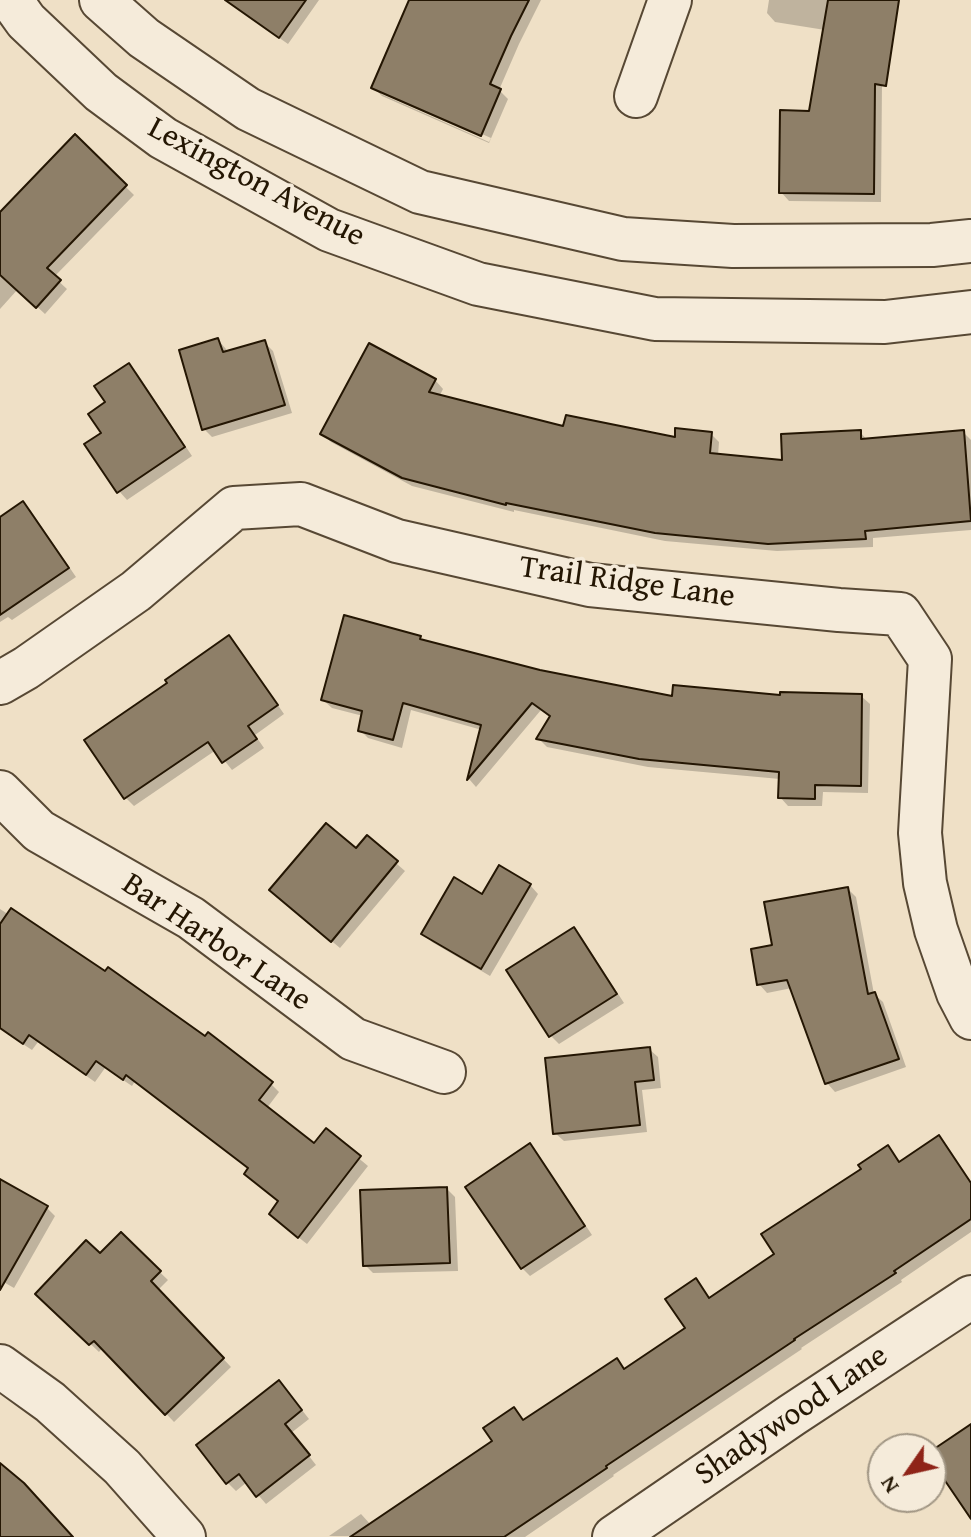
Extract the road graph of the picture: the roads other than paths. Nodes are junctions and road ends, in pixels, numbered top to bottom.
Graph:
1 (101, 0) edge
2 (670, 0) edge
3 (20, 17) edge
4 (636, 96) dead end
5 (971, 241) edge
6 (971, 312) edge
7 (0, 683) edge
8 (0, 792) edge
9 (971, 1018) edge
10 (444, 1072) dead end
11 (971, 1297) edge
12 (0, 1366) edge
13 (184, 1537) edge
14 (614, 1537) edge

1 - 5 street, Lexington Avenue
2 - 4 street
3 - 6 street, Lexington Avenue
7 - 9 street, Trail Ridge Lane
8 - 10 street, Bar Harbor Lane
11 - 14 street, Shadywood Lane
12 - 13 street

